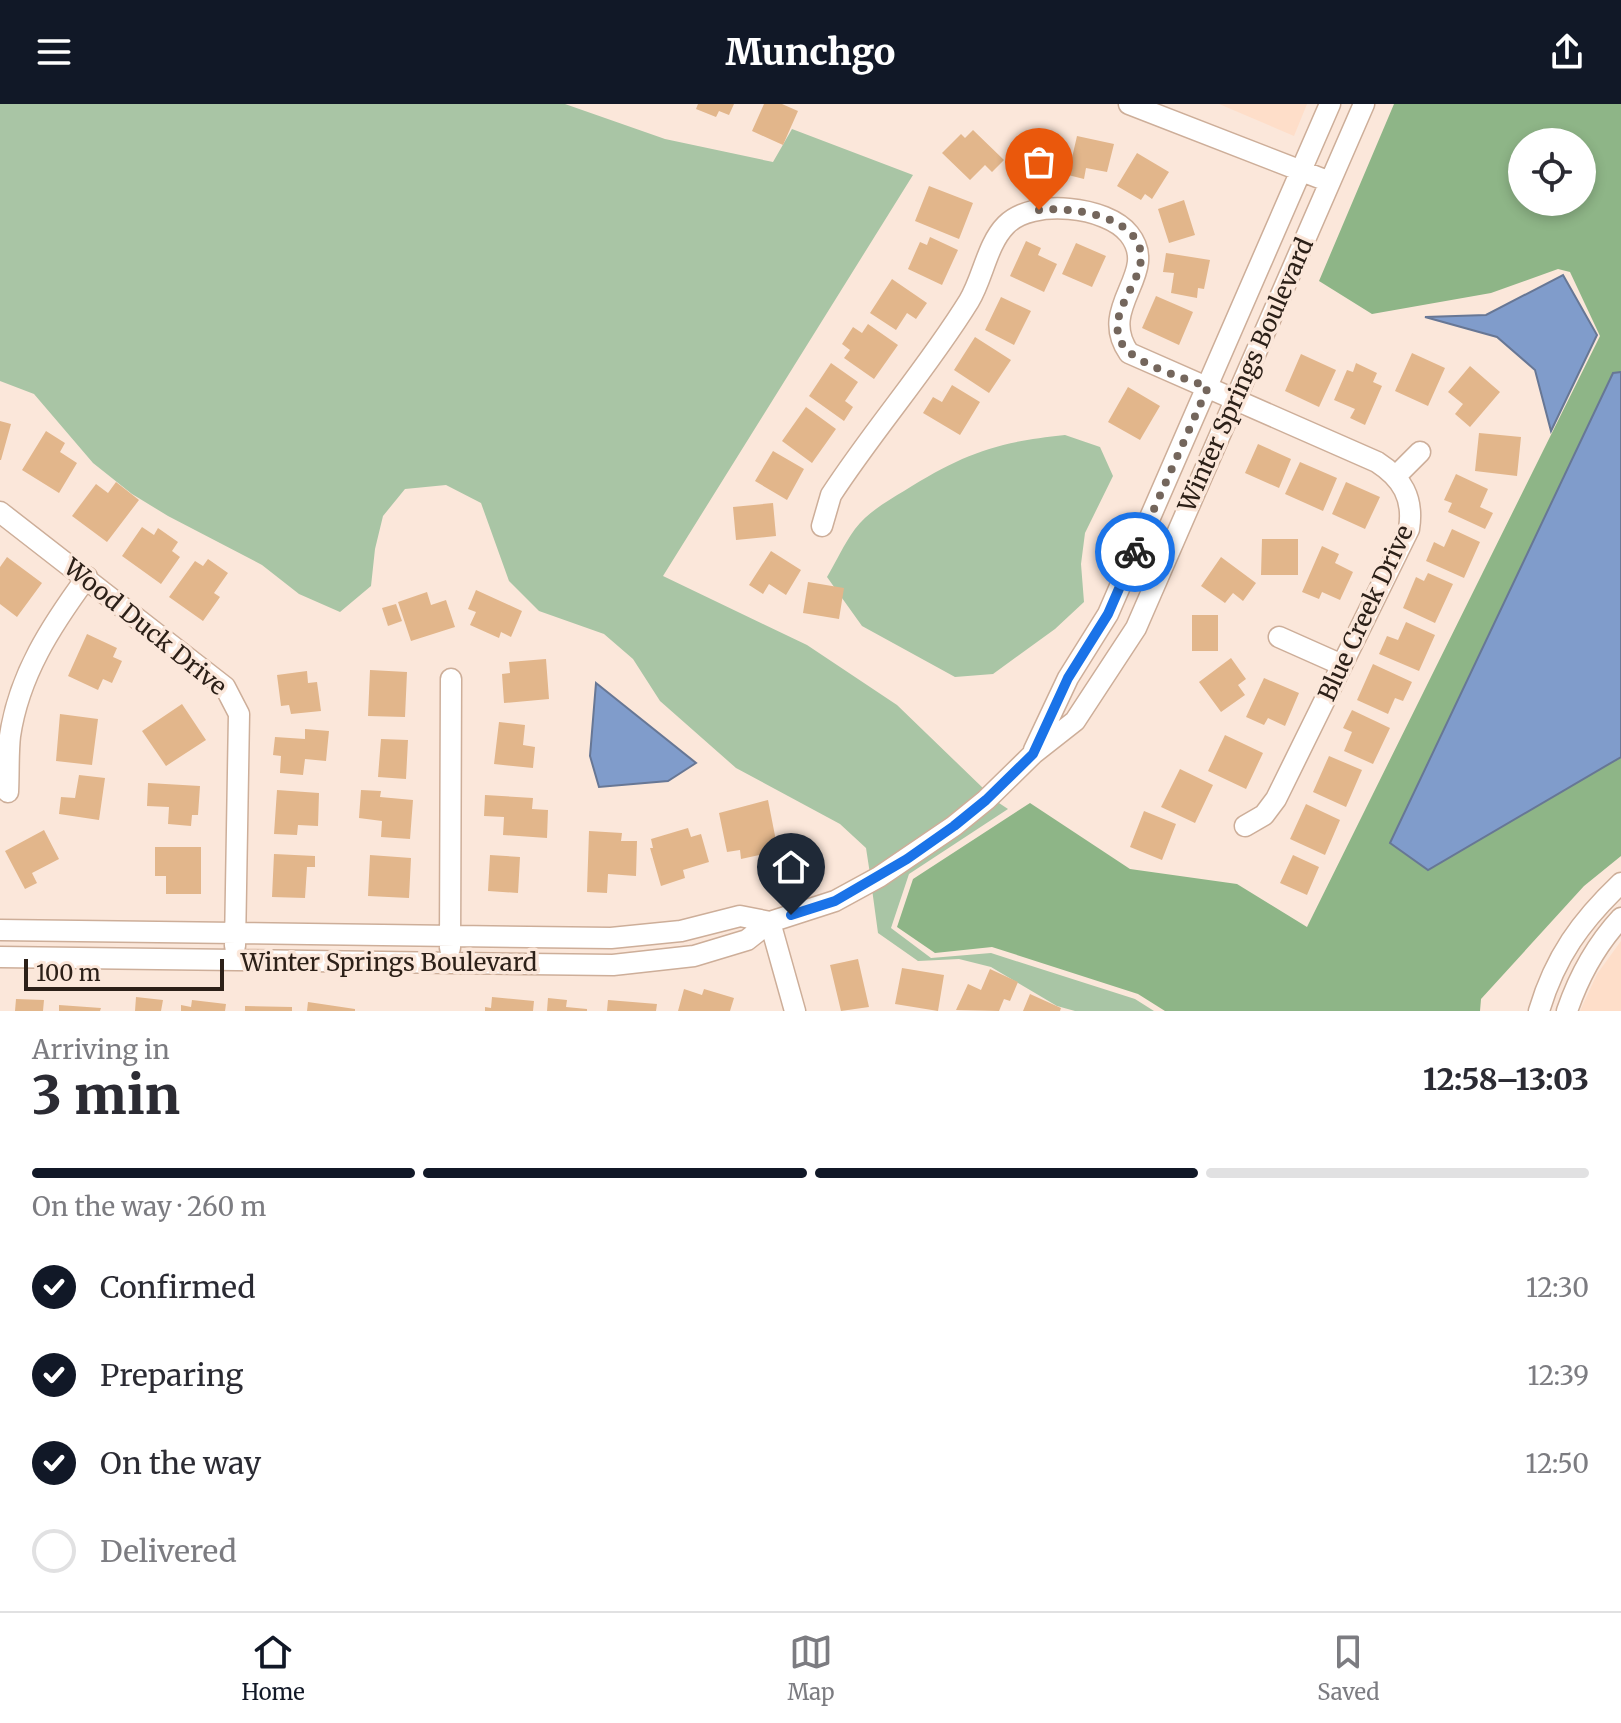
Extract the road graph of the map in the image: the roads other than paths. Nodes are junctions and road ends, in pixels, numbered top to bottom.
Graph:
1 (1129, 104) edge
2 (1330, 104) edge
3 (1364, 104) edge
4 (1301, 171) junction
5 (1330, 182) junction
6 (1208, 387) junction
7 (1235, 400) junction
8 (1420, 452) dead end
9 (1396, 476) junction
10 (0, 512) edge
11 (822, 526) dead end
12 (87, 577) junction
13 (1115, 598) junction
14 (1144, 609) junction
15 (1279, 637) dead end
16 (1342, 665) junction
17 (451, 679) dead end
18 (1033, 754) junction
19 (8, 792) dead end
20 (1245, 826) dead end
21 (1621, 883) edge
22 (1621, 918) edge
23 (770, 922) junction
24 (0, 930) edge
25 (235, 932) junction
26 (451, 938) junction
27 (0, 957) edge
28 (235, 962) junction
29 (450, 964) junction
30 (795, 1011) edge
31 (1539, 1011) edge
32 (1567, 1011) edge

1 - 4 street
2 - 4 street, Winter Springs Boulevard
3 - 5 street, Winter Springs Boulevard
4 - 5 street
4 - 6 street, Winter Springs Boulevard
5 - 7 street, Winter Springs Boulevard
6 - 7 street
6 - 11 street
6 - 13 street, Winter Springs Boulevard
7 - 9 street
7 - 14 street, Winter Springs Boulevard
8 - 9 street
9 - 16 street, Blue Creek Drive
10 - 12 street, Wood Duck Drive
12 - 19 street
12 - 25 street, Wood Duck Drive
13 - 14 street
13 - 18 street, Winter Springs Boulevard
14 - 18 street, Winter Springs Boulevard
15 - 16 street
16 - 20 street, Blue Creek Drive
17 - 26 street
18 - 23 street, Winter Springs Boulevard
21 - 31 street
22 - 32 street
23 - 26 street, Winter Springs Boulevard
23 - 29 street, Winter Springs Boulevard
23 - 30 street
24 - 25 street, Winter Springs Boulevard
25 - 26 street, Winter Springs Boulevard
25 - 28 street, Wood Duck Drive
26 - 29 street
27 - 28 street, Winter Springs Boulevard
28 - 29 street, Winter Springs Boulevard

